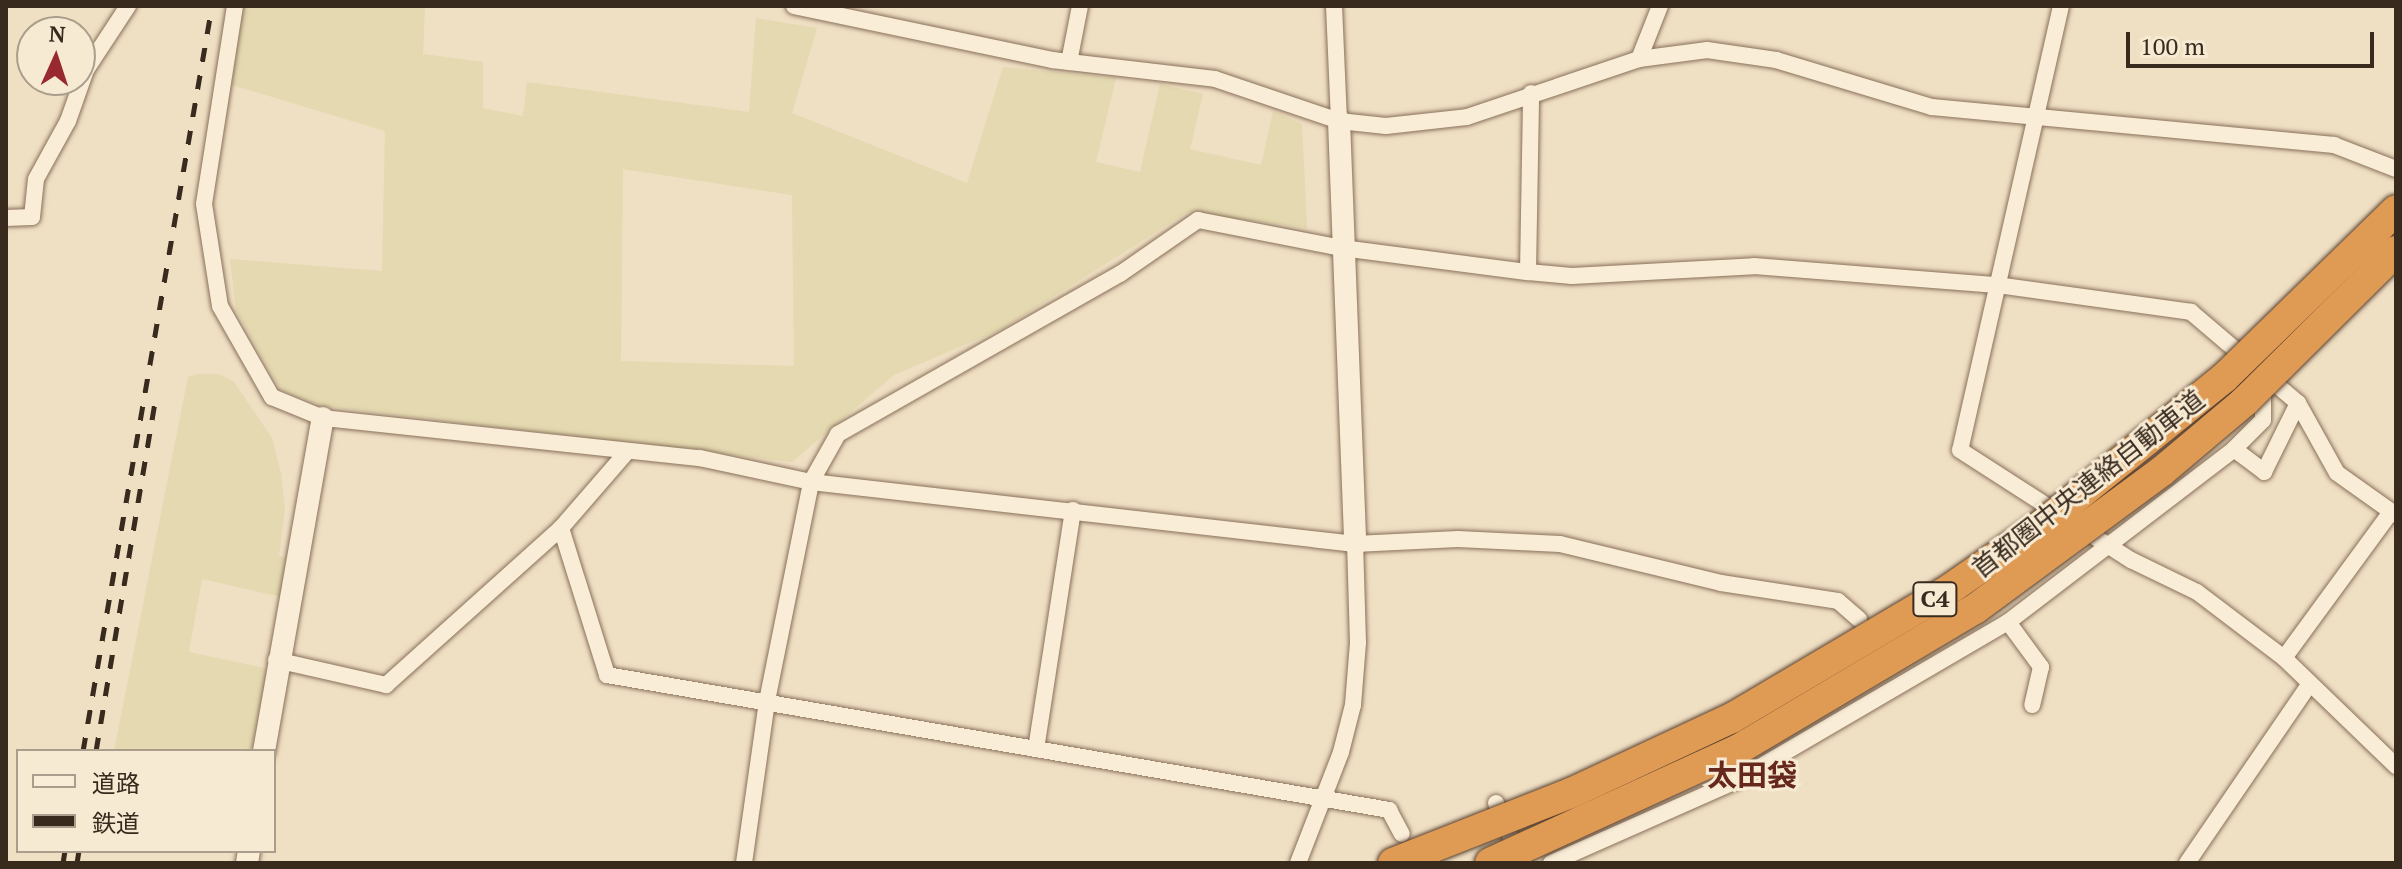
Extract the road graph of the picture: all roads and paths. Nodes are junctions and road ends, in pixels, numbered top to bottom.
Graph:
1 (128, 6) edge
2 (235, 6) edge
3 (794, 6) edge
4 (1080, 6) edge
5 (1334, 6) edge
6 (1660, 6) edge
7 (2061, 6) edge
8 (1639, 59) junction
9 (1069, 62) junction
10 (1531, 93) junction
11 (2035, 120) junction
12 (1339, 121) junction
13 (2396, 169) edge
14 (2396, 210) edge
15 (6, 218) edge
16 (1342, 248) junction
17 (2396, 251) edge
18 (1528, 272) junction
19 (1997, 285) junction
20 (2267, 376) junction
21 (2298, 403) junction
22 (323, 418) junction
23 (2234, 449) junction
24 (626, 453) junction
25 (811, 482) junction
26 (1073, 510) junction
27 (2394, 513) edge
28 (561, 528) junction
29 (1355, 544) junction
30 (2113, 547) junction
31 (1896, 597) dead end
32 (1859, 619) dead end
33 (2004, 625) junction
34 (2284, 658) junction
35 (276, 660) junction
36 (2308, 686) junction
37 (767, 701) junction
38 (2032, 705) dead end
39 (264, 749) edge
40 (1036, 749) junction
41 (2396, 766) edge
42 (1324, 801) junction
43 (1496, 803) dead end
44 (1402, 834) dead end
45 (744, 863) edge
46 (1298, 863) edge
47 (1393, 863) edge
48 (1490, 863) edge
49 (1522, 863) edge
50 (1551, 863) edge
51 (2187, 863) edge

1 - 15 street
2 - 22 street
3 - 9 street
4 - 9 street
5 - 12 street
6 - 8 street
7 - 11 street
8 - 10 street
8 - 11 street
9 - 12 street
10 - 12 street
10 - 18 street
11 - 13 street
11 - 19 street
12 - 16 street
14 - 47 highway, 首都圏中央連絡自動車道 / C4, bridge
16 - 18 street
16 - 25 street
16 - 29 street
17 - 48 highway, 首都圏中央連絡自動車道 / C4, bridge
18 - 19 street
19 - 20 street
19 - 30 street
20 - 21 street
20 - 23 street
21 - 23 street
21 - 27 street
22 - 24 street
22 - 35 street
23 - 30 street
24 - 25 street
24 - 28 street
25 - 26 street
25 - 37 street
26 - 29 street
26 - 40 street
27 - 34 street
28 - 35 street
28 - 37 street
29 - 32 street
29 - 42 street
30 - 33 street
30 - 34 street
31 - 33 street
33 - 38 street
33 - 50 street
34 - 36 street
35 - 39 street
36 - 41 street
36 - 51 street
37 - 40 street
37 - 45 street
40 - 42 street
42 - 44 street
42 - 46 street
43 - 49 street

